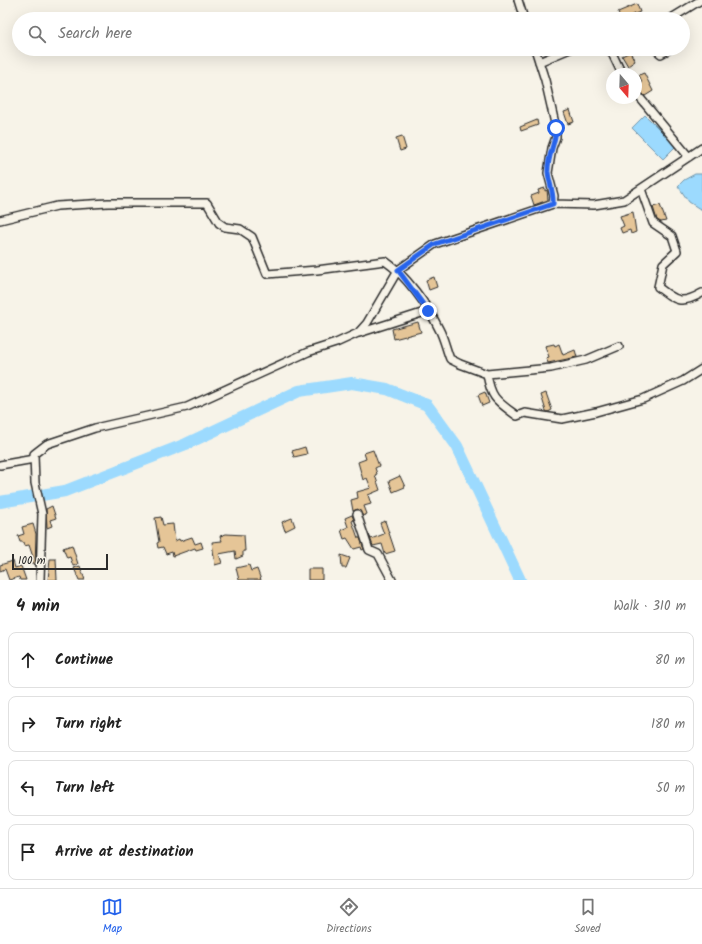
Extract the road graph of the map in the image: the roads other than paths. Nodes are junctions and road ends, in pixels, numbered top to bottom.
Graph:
1 (518, 0) edge
2 (701, 0) edge
3 (522, 12) edge
4 (681, 12) edge
5 (537, 56) edge
6 (553, 56) edge
7 (613, 56) edge
8 (539, 62) junction
9 (619, 68) edge
10 (642, 100) edge
11 (702, 148) edge
12 (689, 157) junction
13 (641, 189) junction
14 (553, 204) junction
15 (0, 220) edge
16 (398, 270) junction
17 (702, 293) edge
18 (428, 311) junction
19 (358, 334) junction
20 (619, 346) dead end
21 (702, 370) edge
22 (487, 374) junction
23 (34, 460) junction
24 (0, 465) edge
25 (357, 514) dead end
26 (40, 580) edge
27 (392, 580) edge

1 - 3 street
2 - 4 street
5 - 8 street
6 - 8 street
7 - 9 street
8 - 14 street
10 - 12 street
11 - 12 street
12 - 13 street
13 - 14 street
13 - 17 street
14 - 16 street
15 - 16 street
16 - 18 street
16 - 19 street
18 - 19 street
18 - 22 street
19 - 23 street
20 - 22 street
21 - 22 street
23 - 24 street
23 - 26 street
25 - 27 street

